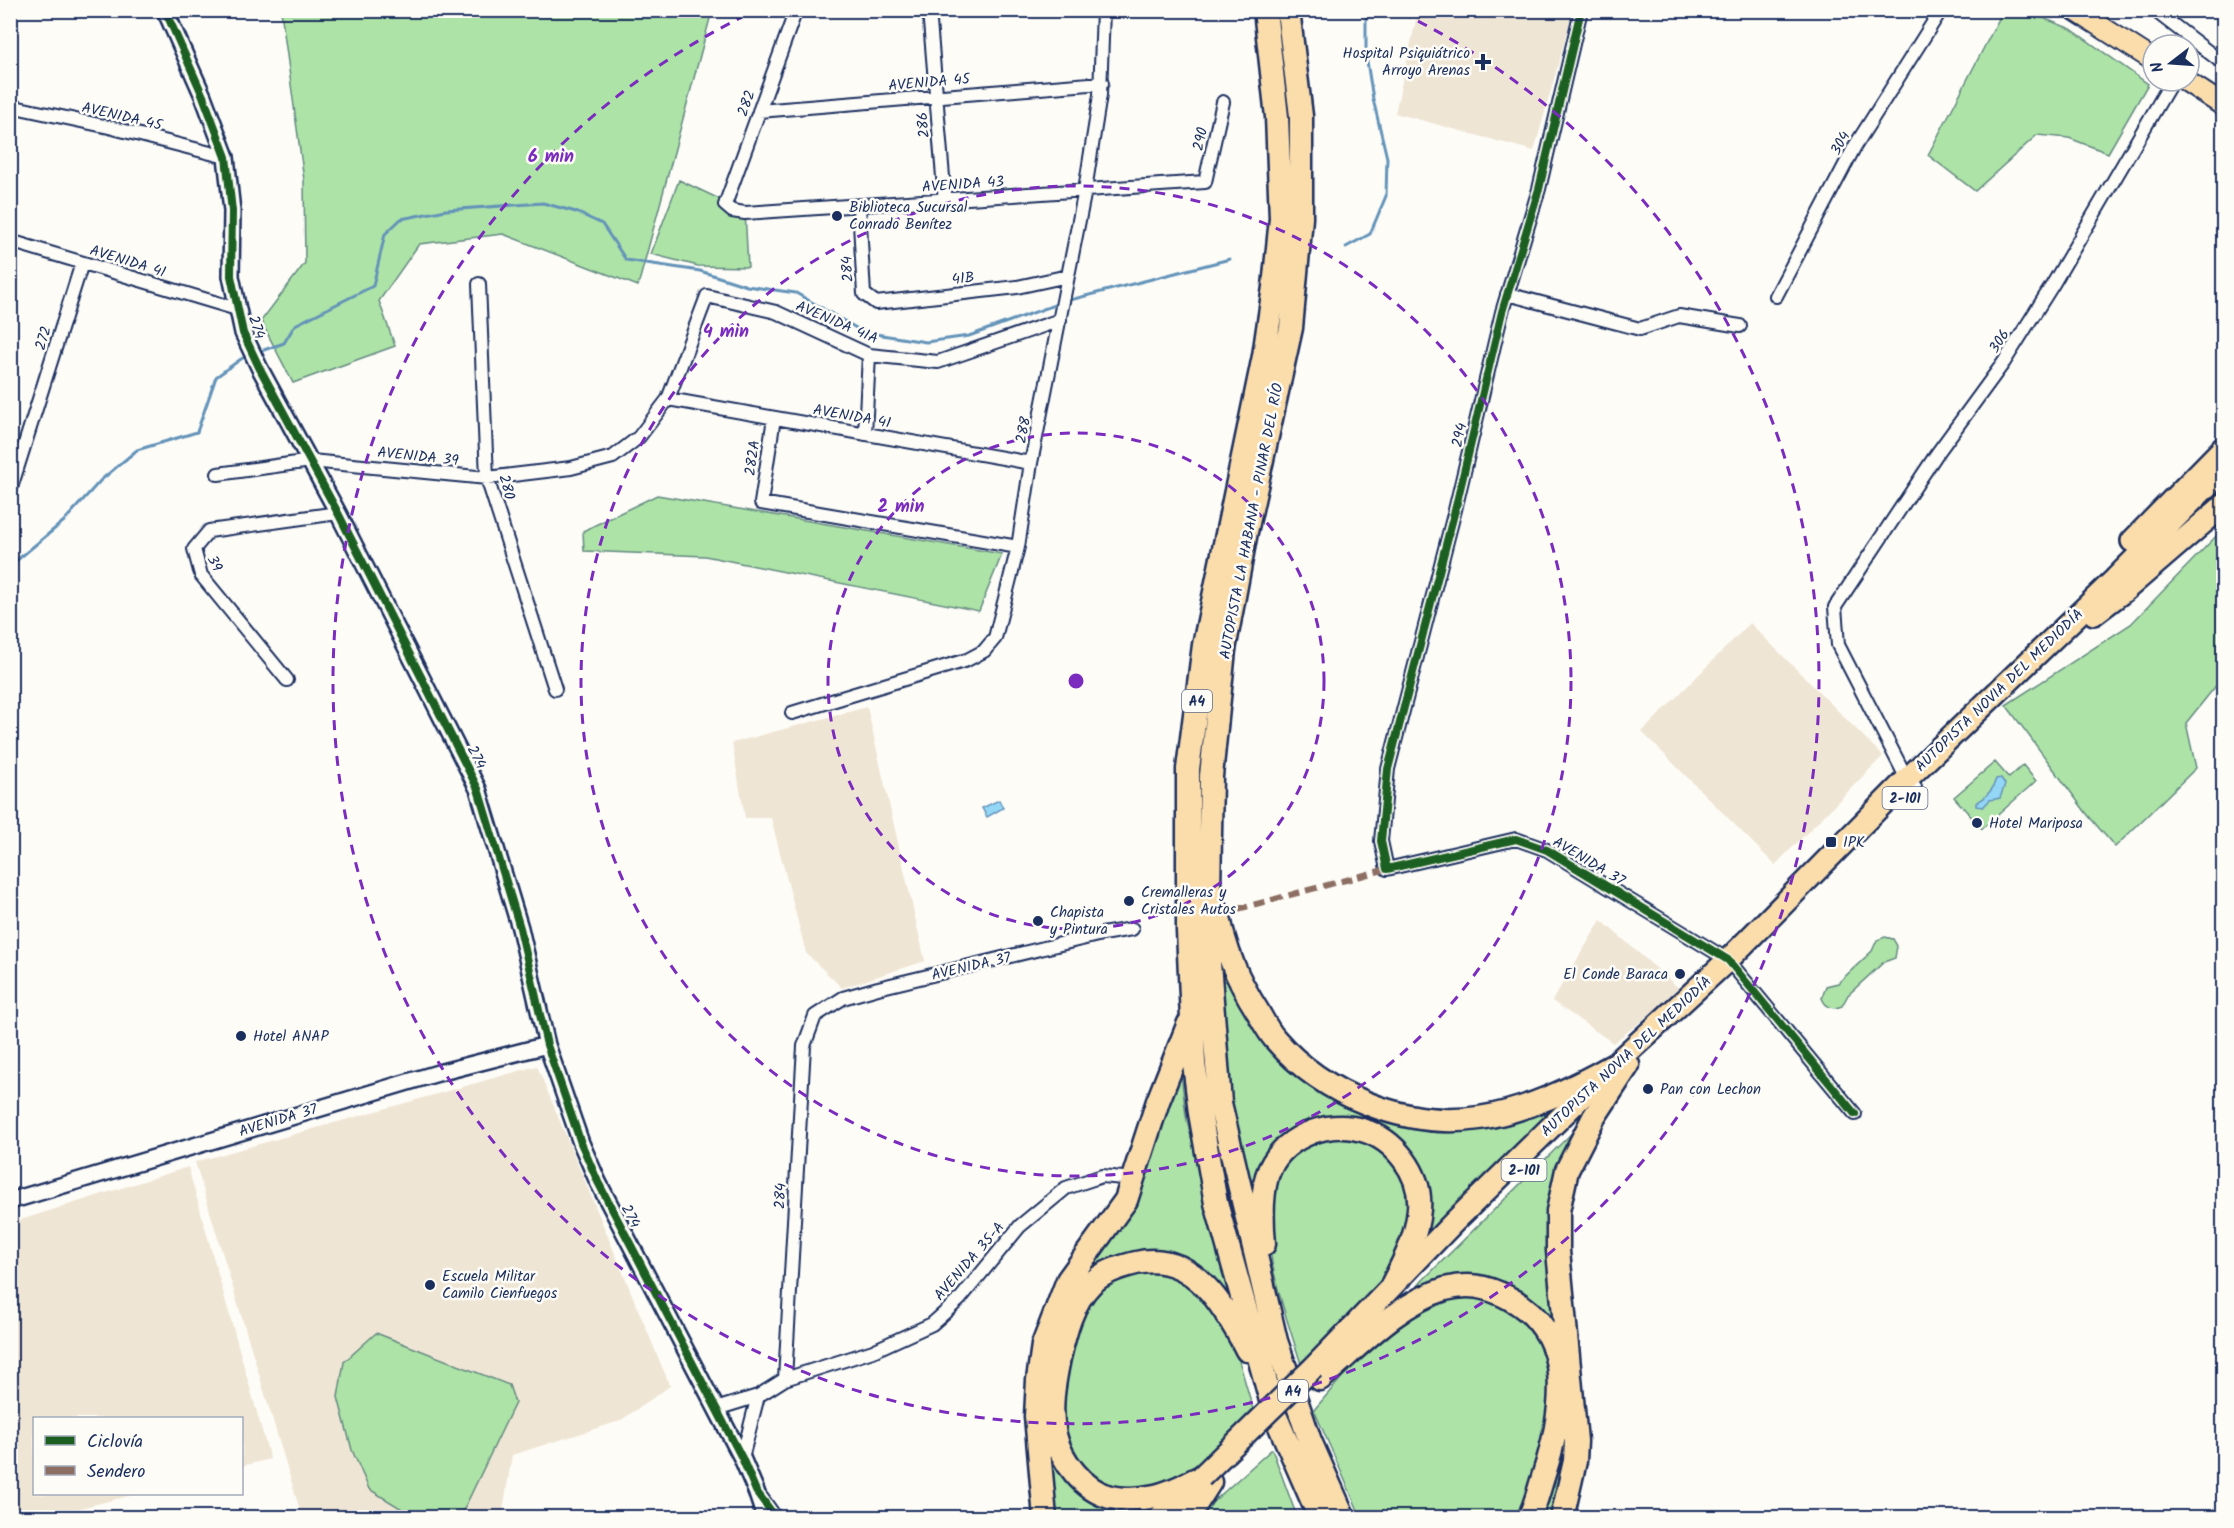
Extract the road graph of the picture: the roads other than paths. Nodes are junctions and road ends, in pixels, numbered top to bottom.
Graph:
1 (165, 10) edge
2 (796, 10) edge
3 (928, 10) edge
4 (1103, 10) edge
5 (1265, 10) edge
6 (1288, 10) edge
7 (1581, 10) edge
8 (1941, 10) edge
9 (2075, 10) edge
10 (2154, 10) edge
11 (2141, 52) edge
12 (2223, 64) edge
13 (1101, 83) junction
14 (2201, 91) edge
15 (2165, 93) edge
16 (936, 97) junction
17 (1223, 102) dead end
18 (10, 106) edge
19 (2223, 106) edge
20 (759, 111) junction
21 (226, 157) junction
22 (1205, 182) joint
23 (1085, 190) junction
24 (945, 201) junction
25 (725, 205) joint
26 (859, 206) junction
27 (10, 241) edge
28 (82, 263) junction
29 (1068, 276) junction
30 (479, 284) dead end
31 (864, 294) joint
32 (1507, 294) junction
33 (1776, 296) dead end
34 (237, 309) junction
35 (1060, 320) junction
36 (1740, 326) dead end
37 (869, 355) junction
38 (668, 399) junction
39 (774, 418) junction
40 (865, 434) junction
41 (2223, 447) edge
42 (311, 461) junction
43 (1031, 463) junction
44 (2223, 469) edge
45 (218, 474) dead end
46 (488, 478) junction
47 (2223, 488) edge
48 (10, 491) edge
49 (2223, 506) edge
50 (338, 513) junction
51 (1018, 547) junction
52 (2119, 581) junction
53 (2071, 627) junction
54 (287, 680) dead end
55 (555, 689) dead end
56 (792, 713) dead end
57 (1211, 776) junction
58 (1911, 783) junction
59 (1388, 869) joint
60 (1132, 929) dead end
61 (1731, 963) junction
62 (815, 1016) joint
63 (1192, 1016) junction
64 (547, 1045) junction
65 (1621, 1065) junction
66 (1855, 1114) dead end
67 (1133, 1179) junction
68 (10, 1201) edge
69 (1394, 1283) junction
70 (1276, 1341) junction
71 (1317, 1373) junction
72 (785, 1379) junction
73 (1267, 1392) junction
74 (758, 1396) junction
75 (716, 1409) junction
76 (1310, 1441) junction
77 (1290, 1454) junction
78 (742, 1458) junction
79 (1205, 1480) junction
80 (756, 1491) junction
81 (765, 1518) edge
82 (776, 1518) edge
83 (1045, 1518) edge
84 (1159, 1518) edge
85 (1174, 1518) edge
86 (1187, 1518) edge
87 (1306, 1518) edge
88 (1320, 1518) edge
89 (1344, 1518) edge
90 (1352, 1518) edge
91 (1529, 1518) edge
92 (1562, 1518) edge

1 - 21 street, 274
2 - 20 street, 282
3 - 16 street, 286
4 - 13 street, 288
5 - 63 highway, AUTOPISTA LA HABANA - PINAR DEL RÍO / A4
6 - 57 highway, AUTOPISTA LA HABANA - PINAR DEL RÍO / A4
7 - 32 street, 294
8 - 33 street, 304
9 - 11 main road
10 - 12 street
13 - 16 street, AVENIDA 45
13 - 23 street, 288
14 - 19 main road
15 - 58 street, 306
16 - 20 street, AVENIDA 45
16 - 24 street, 286
17 - 22 street, 290
18 - 21 street, AVENIDA 45
20 - 25 street, 282
21 - 34 street, 274
22 - 23 street, AVENIDA 43
23 - 24 street, AVENIDA 43
23 - 29 street, 288
24 - 26 street, AVENIDA 43
25 - 26 street, AVENIDA 43
26 - 31 street, 284
27 - 28 street, AVENIDA 41
28 - 34 street, AVENIDA 41
28 - 48 street, 272
29 - 31 street, 41B
29 - 35 street, 288
30 - 46 street, 280
32 - 36 street
32 - 59 street, 294
34 - 42 street, 274
35 - 37 street, AVENIDA 41A
35 - 43 street, 288
37 - 38 street, AVENIDA 41A
37 - 40 street
38 - 39 street, AVENIDA 41
38 - 46 street, AVENIDA 39
39 - 40 street, AVENIDA 41
39 - 51 street, 282A
40 - 43 street, AVENIDA 41
41 - 53 highway
42 - 45 street, AVENIDA 39
42 - 46 street, AVENIDA 39
42 - 50 street, 274
43 - 51 street, 288
44 - 52 highway, AUTOPISTA NOVIA DEL MEDIODÍA / 2-101
46 - 55 street, 280
47 - 52 highway, AUTOPISTA NOVIA DEL MEDIODÍA / 2-101
49 - 53 highway
50 - 54 street, 39
50 - 64 street, 274
51 - 56 street, 288
52 - 53 highway, AUTOPISTA NOVIA DEL MEDIODÍA / 2-101
53 - 58 highway, AUTOPISTA NOVIA DEL MEDIODÍA / 2-101
57 - 65 highway
57 - 70 highway, AUTOPISTA LA HABANA - PINAR DEL RÍO / A4
58 - 61 highway, AUTOPISTA NOVIA DEL MEDIODÍA / 2-101
59 - 61 street, AVENIDA 37
60 - 62 street, AVENIDA 37
61 - 65 highway, AUTOPISTA NOVIA DEL MEDIODÍA / 2-101
61 - 66 street, AVENIDA 37
62 - 72 street, 284
63 - 67 highway
63 - 73 highway, AUTOPISTA LA HABANA - PINAR DEL RÍO / A4
64 - 68 street, AVENIDA 37
64 - 75 street, 274
65 - 69 highway, AUTOPISTA NOVIA DEL MEDIODÍA / 2-101
65 - 71 highway, AUTOPISTA NOVIA DEL MEDIODÍA / 2-101
65 - 92 highway
67 - 72 street, AVENIDA 35-A
67 - 83 highway
69 - 70 highway
69 - 71 highway, AUTOPISTA NOVIA DEL MEDIODÍA / 2-101
70 - 76 highway, AUTOPISTA LA HABANA - PINAR DEL RÍO / A4
71 - 79 highway, 2-101
71 - 91 highway
72 - 74 street, AVENIDA 35-A
73 - 77 highway, AUTOPISTA LA HABANA - PINAR DEL RÍO / A4
73 - 79 highway
74 - 75 street, AVENIDA 35-A
74 - 78 street
75 - 78 street, 274
76 - 89 highway, AUTOPISTA LA HABANA - PINAR DEL RÍO / A4
76 - 90 highway
77 - 87 highway
77 - 88 highway, AUTOPISTA LA HABANA - PINAR DEL RÍO / A4
78 - 80 street, 274
79 - 84 highway, 2-101
79 - 85 highway, 2-101
79 - 86 highway
80 - 81 street
80 - 82 street, 274

